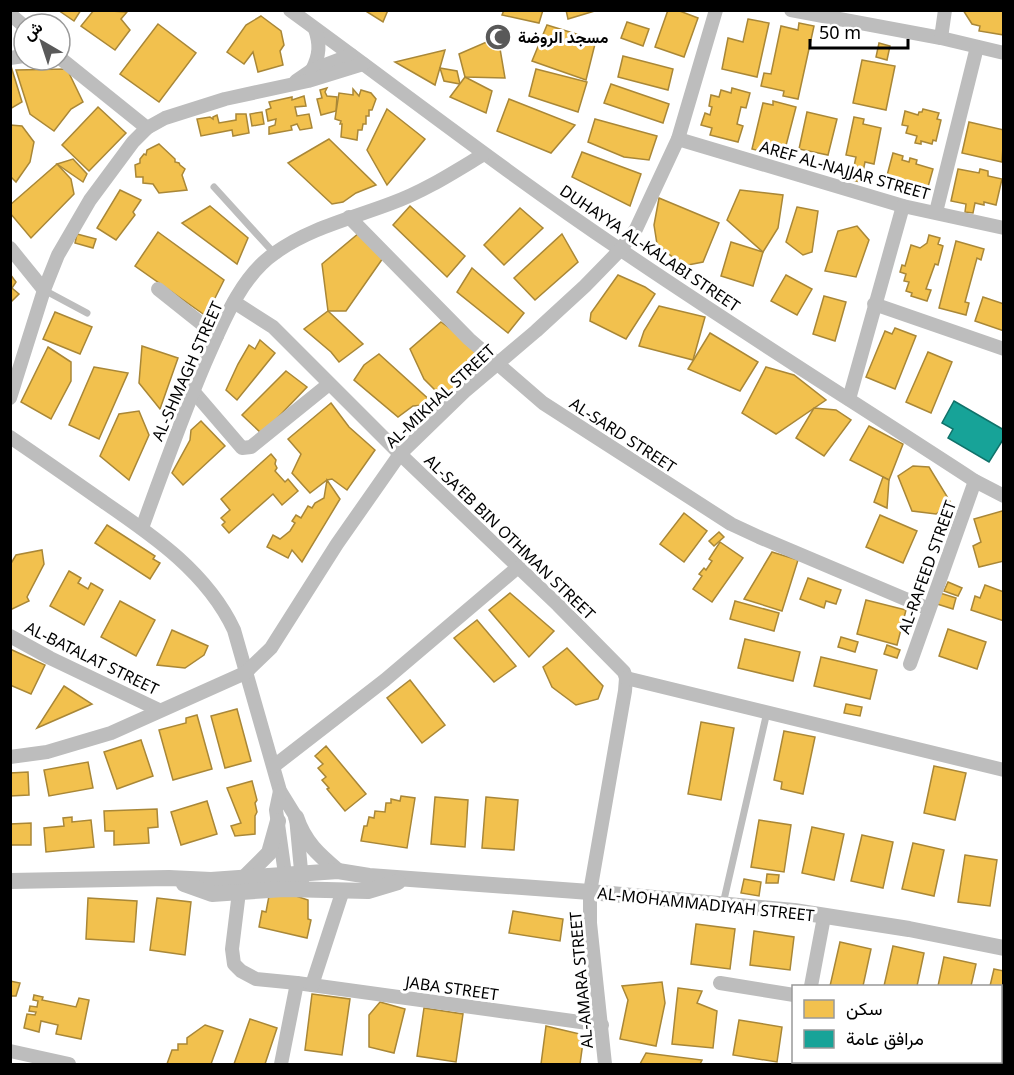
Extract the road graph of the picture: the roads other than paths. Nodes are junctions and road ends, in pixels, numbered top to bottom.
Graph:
1 (290, 10) edge
2 (716, 10) edge
3 (791, 10) edge
4 (945, 10) edge
5 (315, 29) junction
6 (941, 38) junction
7 (977, 47) junction
8 (1004, 53) edge
9 (351, 55) junction
10 (363, 64) junction
11 (72, 68) edge
12 (312, 70) junction
13 (295, 83) junction
14 (147, 128) junction
15 (678, 140) junction
16 (484, 154) junction
17 (214, 187) dead end
18 (903, 206) junction
19 (936, 212) junction
20 (349, 217) junction
21 (1004, 228) edge
22 (10, 248) edge
23 (620, 250) junction
24 (274, 253) junction
25 (158, 289) dead end
26 (44, 290) junction
27 (234, 302) junction
28 (874, 304) junction
29 (87, 313) dead end
30 (217, 336) junction
31 (1004, 349) edge
32 (496, 364) junction
33 (329, 384) junction
34 (193, 391) junction
35 (10, 399) edge
36 (849, 399) junction
37 (10, 437) edge
38 (400, 454) junction
39 (975, 481) junction
40 (1004, 496) edge
41 (142, 528) junction
42 (517, 568) junction
43 (928, 609) junction
44 (10, 636) edge
45 (910, 664) dead end
46 (246, 673) junction
47 (626, 678) junction
48 (159, 710) junction
49 (767, 712) junction
50 (10, 757) edge
51 (274, 766) junction
52 (1004, 770) edge
53 (280, 791) junction
54 (296, 817) junction
55 (278, 821) junction
56 (338, 871) junction
57 (246, 876) junction
58 (169, 878) junction
59 (406, 879) junction
60 (10, 881) edge
61 (302, 881) junction
62 (284, 882) junction
63 (344, 891) junction
64 (590, 891) junction
65 (239, 892) junction
66 (723, 904) junction
67 (824, 917) junction
68 (1004, 948) edge
69 (297, 983) junction
70 (720, 983) dead end
71 (312, 985) junction
72 (811, 985) edge
73 (792, 995) edge
74 (602, 1025) junction
75 (10, 1051) edge
76 (69, 1065) edge
77 (281, 1065) edge
78 (605, 1065) edge

1 - 5 street, DUHAYYA AL-KALABI STREET
2 - 15 street, AL-MIKHAL STREET
3 - 6 street
4 - 6 street
5 - 9 street, DUHAYYA AL-KALABI STREET
5 - 12 street
6 - 7 street
7 - 8 street
7 - 19 street
9 - 10 street, DUHAYYA AL-KALABI STREET
9 - 12 street
10 - 13 street
10 - 16 street, DUHAYYA AL-KALABI STREET
11 - 14 street
12 - 13 street
13 - 14 street
14 - 26 street
15 - 18 street, AREF AL-NAJJAR STREET
15 - 23 street, AL-MIKHAL STREET
16 - 20 street, AL-SHMAGH STREET
16 - 23 street, DUHAYYA AL-KALABI STREET
17 - 24 lane
18 - 19 street, AREF AL-NAJJAR STREET
18 - 28 street
19 - 21 street, AREF AL-NAJJAR STREET
20 - 24 street, AL-SHMAGH STREET
20 - 32 street, AL-SARD STREET
22 - 26 street
23 - 32 street, AL-MIKHAL STREET
23 - 36 street, DUHAYYA AL-KALABI STREET
24 - 27 street, AL-SHMAGH STREET
25 - 30 street
26 - 29 lane
26 - 35 street
27 - 30 street, AL-SHMAGH STREET
27 - 33 street, AL-SA‘EB BIN OTHMAN STREET
28 - 31 street
28 - 36 street
30 - 34 street, AL-SHMAGH STREET
32 - 38 street, AL-MIKHAL STREET
32 - 43 street, AL-SARD STREET
33 - 34 street
33 - 38 street, AL-SA‘EB BIN OTHMAN STREET
34 - 41 street, AL-SHMAGH STREET
36 - 39 street, DUHAYYA AL-KALABI STREET
37 - 41 street
38 - 42 street, AL-SA‘EB BIN OTHMAN STREET
38 - 46 street, AL-MIKHAL STREET
39 - 40 street, DUHAYYA AL-KALABI STREET
39 - 43 street, AL-RAFEED STREET
41 - 46 street
42 - 47 street, AL-SA‘EB BIN OTHMAN STREET
42 - 51 street
43 - 45 street, AL-RAFEED STREET
44 - 48 street, AL-BATALAT STREET
46 - 48 street
46 - 51 street
47 - 49 street
47 - 64 street
48 - 50 street
49 - 52 street
49 - 66 lane
51 - 53 street
53 - 54 street
53 - 55 street
54 - 56 street
54 - 61 street
55 - 57 street
55 - 62 street
56 - 59 street, AL-MOHAMMADIYAH STREET
56 - 61 street, AL-MOHAMMADIYAH STREET
57 - 58 street, AL-MOHAMMADIYAH STREET
57 - 62 street, AL-MOHAMMADIYAH STREET
58 - 60 street, AL-MOHAMMADIYAH STREET
58 - 65 street, AL-MOHAMMADIYAH STREET
59 - 63 street, AL-MOHAMMADIYAH STREET
59 - 64 street, AL-MOHAMMADIYAH STREET
61 - 62 street, AL-MOHAMMADIYAH STREET
61 - 63 street, AL-MOHAMMADIYAH STREET
62 - 65 street, AL-MOHAMMADIYAH STREET
63 - 71 street
64 - 66 street, AL-MOHAMMADIYAH STREET
64 - 74 street, AL-AMARA STREET
65 - 69 street, JABA STREET
66 - 67 street, AL-MOHAMMADIYAH STREET
67 - 68 street, AL-MOHAMMADIYAH STREET
67 - 72 street
69 - 71 street, JABA STREET
69 - 77 street
70 - 73 street
71 - 74 street, JABA STREET
74 - 78 street, AL-AMARA STREET
75 - 76 street

